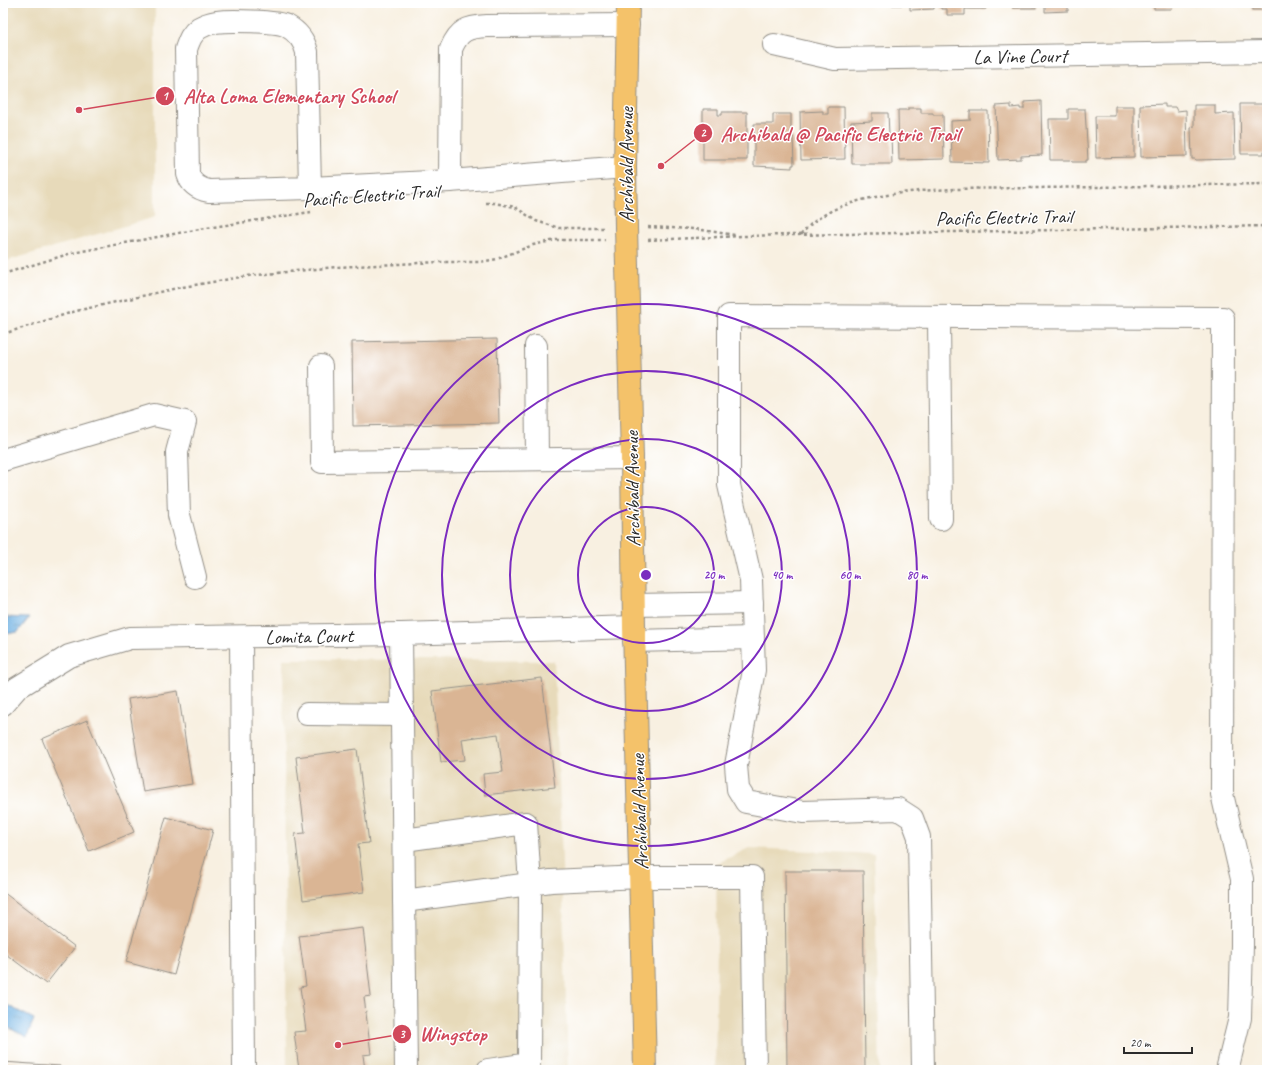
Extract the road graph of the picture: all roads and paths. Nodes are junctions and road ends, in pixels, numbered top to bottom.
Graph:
1 (628, 3) edge
2 (628, 24) junction
3 (774, 45) dead end
4 (1267, 52) edge
5 (625, 167) junction
6 (450, 181) junction
7 (1267, 184) edge
8 (310, 188) junction
9 (481, 203) dead end
10 (315, 212) dead end
11 (1267, 226) edge
12 (626, 233) junction
13 (801, 235) junction
14 (741, 236) junction
15 (3, 274) edge
16 (939, 317) junction
17 (3, 334) edge
18 (536, 346) dead end
19 (321, 366) dead end
20 (632, 458) junction
21 (537, 459) junction
22 (3, 460) edge
23 (941, 519) dead end
24 (195, 577) dead end
25 (752, 603) junction
26 (634, 605) junction
27 (401, 634) junction
28 (634, 634) junction
29 (241, 636) junction
30 (753, 638) junction
31 (3, 704) edge
32 (307, 714) dead end
33 (402, 715) junction
34 (404, 840) junction
35 (641, 877) junction
36 (530, 884) junction
37 (404, 902) junction
38 (244, 1070) edge
39 (406, 1070) edge
40 (488, 1070) edge
41 (645, 1070) edge
42 (755, 1070) edge
43 (923, 1070) edge
44 (1227, 1070) edge

1 - 2 main road, Archibald Avenue
2 - 5 main road, Archibald Avenue
2 - 6 street
3 - 4 street, La Vine Court
5 - 6 street
5 - 12 main road, Archibald Avenue
6 - 8 street
7 - 13 path
8 - 8 street
9 - 12 path, Pacific Electric Trail
10 - 15 path, Pacific Electric Trail
11 - 13 path, Pacific Electric Trail
12 - 14 path, Pacific Electric Trail
12 - 14 path, Pacific Electric Trail
12 - 17 path, Pacific Electric Trail
12 - 20 main road, Archibald Avenue
13 - 14 path, Pacific Electric Trail
16 - 23 street
16 - 25 street
16 - 44 street
18 - 21 street
19 - 21 street
20 - 21 street
20 - 26 main road, Archibald Avenue
22 - 24 street
25 - 26 street
25 - 30 street
26 - 28 main road, Archibald Avenue
27 - 28 street, Lomita Court
27 - 29 street, Lomita Court
27 - 33 street
28 - 30 street, Lomita Court
28 - 35 main road, Archibald Avenue
29 - 31 street, Lomita Court
29 - 38 street
30 - 43 street
32 - 33 street
33 - 34 street
34 - 36 street
34 - 37 street
35 - 36 street
35 - 41 main road, Archibald Avenue
35 - 42 street
36 - 37 street
36 - 40 street
37 - 39 street

